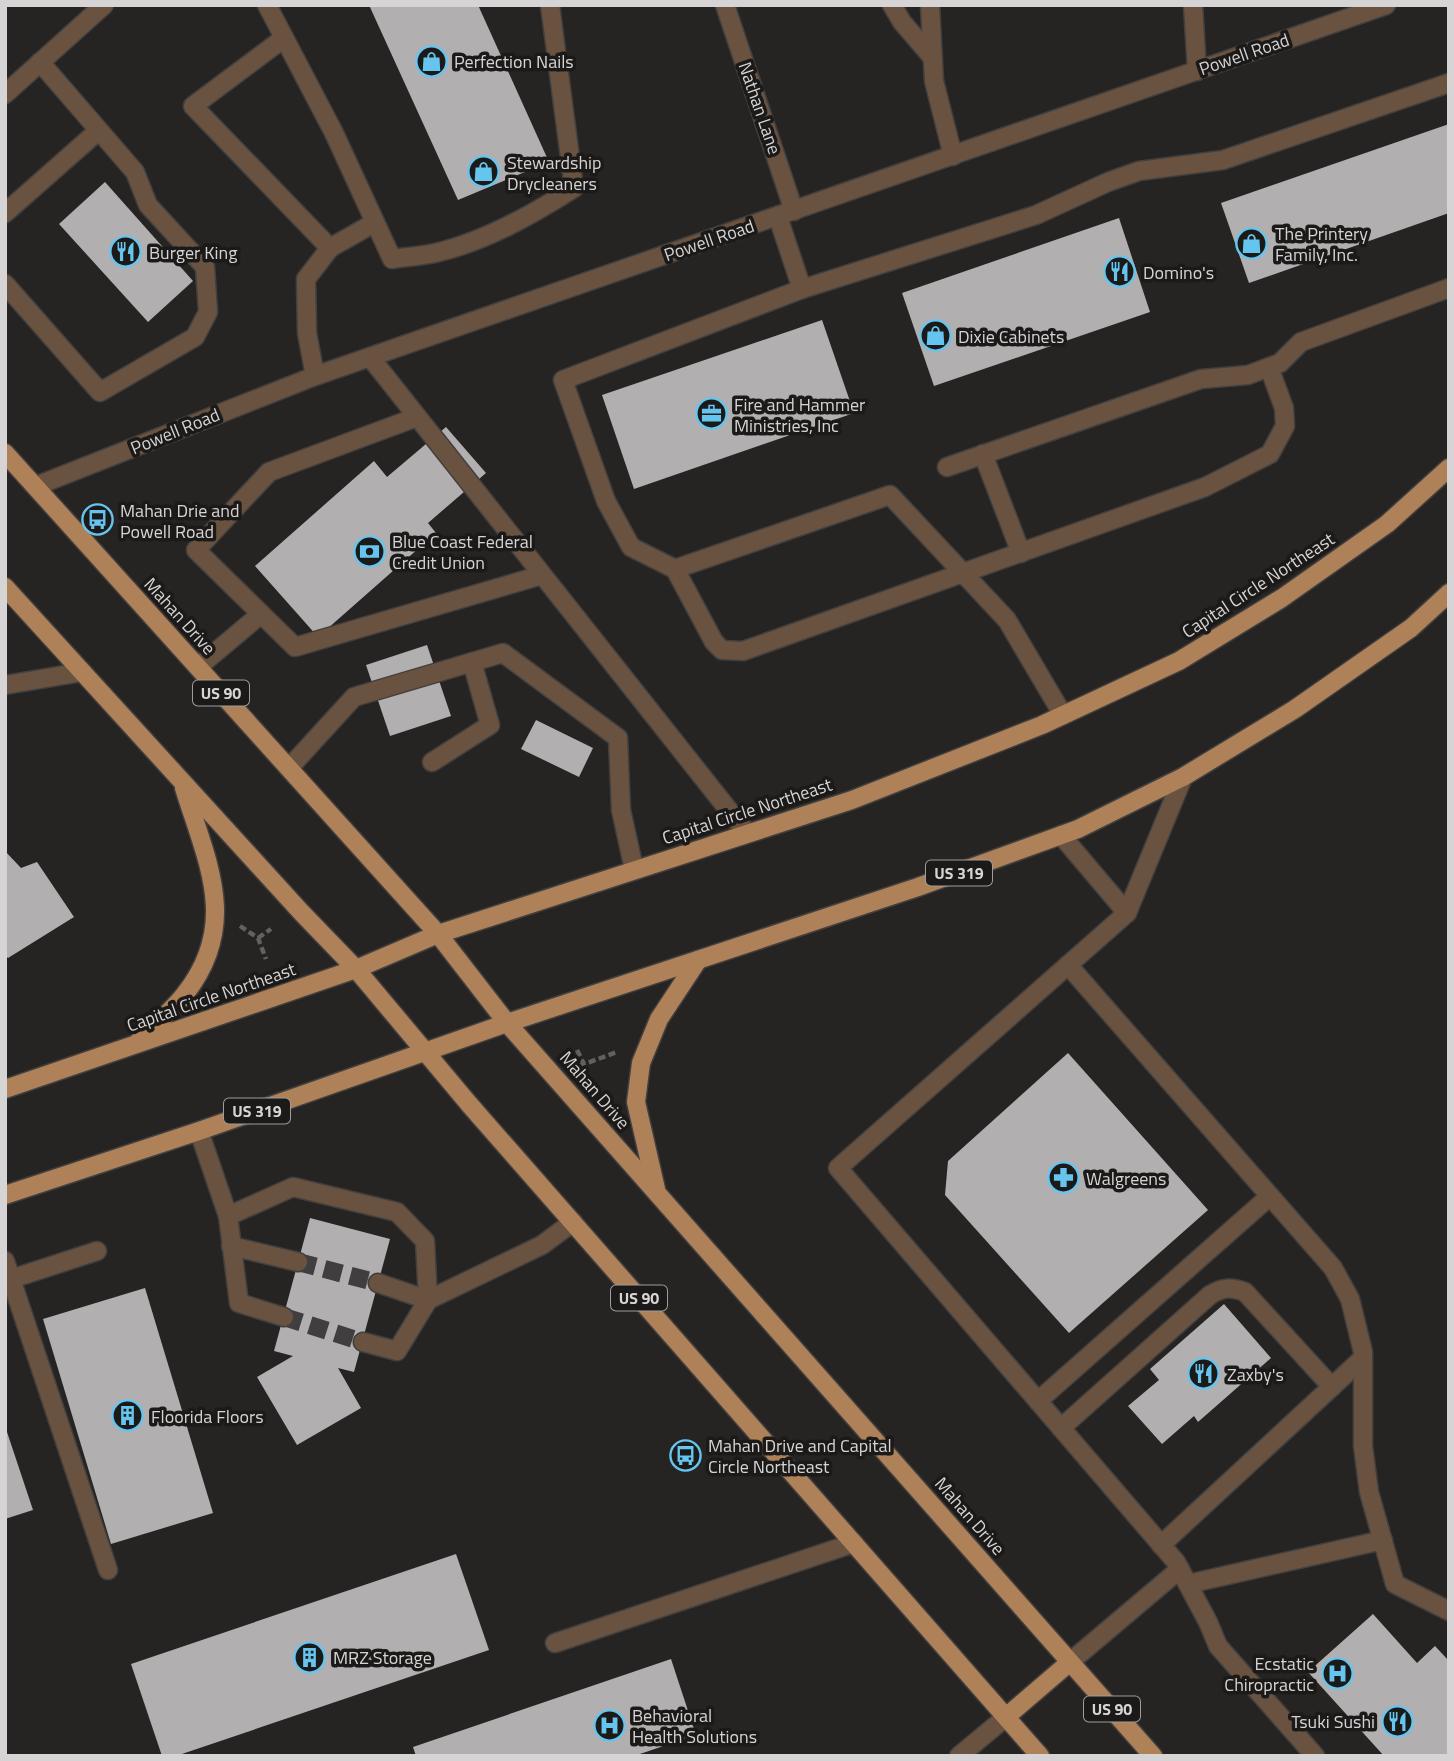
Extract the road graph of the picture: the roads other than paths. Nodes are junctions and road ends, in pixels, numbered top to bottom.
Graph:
1 (104, 5) edge
2 (267, 5) edge
3 (550, 5) edge
4 (725, 5) edge
5 (892, 5) edge
6 (930, 5) edge
7 (1193, 5) edge
8 (1386, 5) edge
9 (284, 38) junction
10 (932, 57) junction
11 (40, 62) junction
12 (1197, 71) junction
13 (1449, 83) edge
14 (5, 94) edge
15 (97, 131) junction
16 (953, 156) junction
17 (5, 213) edge
18 (786, 214) junction
19 (374, 223) junction
20 (330, 248) junction
21 (5, 284) edge
22 (1449, 288) edge
23 (802, 289) junction
24 (370, 357) junction
25 (1269, 367) junction
26 (315, 376) junction
27 (417, 417) junction
28 (5, 453) edge
29 (983, 454) junction
30 (947, 467) dead end
31 (1449, 468) edge
32 (36, 486) junction
33 (1021, 553) junction
34 (675, 569) junction
35 (965, 574) junction
36 (542, 575) junction
37 (5, 587) edge
38 (1449, 593) edge
39 (261, 614) junction
40 (472, 662) junction
41 (198, 667) junction
42 (82, 672) junction
43 (5, 685) edge
44 (1063, 715) junction
45 (432, 762) dead end
46 (289, 768) junction
47 (1183, 777) junction
48 (182, 781) junction
49 (746, 832) junction
50 (1061, 835) junction
51 (634, 869) junction
52 (1127, 913) junction
53 (438, 934) junction
54 (698, 960) junction
55 (1068, 965) junction
56 (356, 969) junction
57 (507, 1023) junction
58 (136, 1045) junction
59 (424, 1053) junction
60 (5, 1089) edge
61 (200, 1131) junction
62 (657, 1192) junction
63 (5, 1195) edge
64 (1270, 1196) junction
65 (228, 1216) junction
66 (573, 1222) junction
67 (231, 1246) junction
68 (97, 1251) dead end
69 (5, 1261) edge
70 (298, 1262) tunnel mouth
71 (8, 1280) edge
72 (378, 1283) tunnel mouth
73 (428, 1300) junction
74 (284, 1317) tunnel mouth
75 (363, 1342) tunnel mouth
76 (1363, 1358) junction
77 (1332, 1387) junction
78 (1038, 1401) junction
79 (1061, 1429) junction
80 (1382, 1540) junction
81 (854, 1542) junction
82 (1161, 1545) junction
83 (108, 1570) dead end
84 (1184, 1576) junction
85 (1449, 1611) edge
86 (555, 1643) dead end
87 (1070, 1662) junction
88 (1006, 1717) junction
89 (959, 1756) edge
90 (1041, 1756) edge
91 (1153, 1756) edge
92 (1315, 1756) edge

1 - 11 street
2 - 9 street
3 - 19 street
4 - 18 street, Nathan Lane
5 - 10 street
6 - 10 street
7 - 12 street
8 - 12 street, Powell Road
9 - 19 street
9 - 20 street
10 - 16 street
11 - 14 street
11 - 15 street
12 - 16 street, Powell Road
13 - 23 street
15 - 17 street
15 - 21 street
16 - 18 street, Powell Road
18 - 23 street, Nathan Lane
18 - 24 street, Powell Road
19 - 20 street
20 - 26 street
22 - 25 street
23 - 34 street
24 - 26 street, Powell Road
24 - 27 street
25 - 29 street
25 - 33 street
26 - 32 street, Powell Road
27 - 36 street
27 - 39 street
28 - 32 main road, Mahan Drive / US 90
29 - 30 street
29 - 33 street
31 - 44 main road, Capital Circle Northeast
32 - 41 main road, Mahan Drive / US 90
33 - 35 street
34 - 35 street
34 - 35 street
35 - 44 street
36 - 39 street
36 - 49 street
37 - 42 main road, US 90
38 - 47 main road, US 319
39 - 41 street
40 - 45 street
40 - 46 street
40 - 51 street
41 - 46 main road, Mahan Drive / US 90
42 - 43 street
42 - 48 main road, US 90
44 - 49 main road, Capital Circle Northeast
46 - 53 main road, Mahan Drive / US 90
47 - 50 main road, US 319
47 - 52 street
48 - 56 main road, US 90
48 - 58 main road
49 - 51 main road, Capital Circle Northeast
50 - 52 street
50 - 54 main road, US 319
51 - 53 main road, Capital Circle Northeast
52 - 55 street
53 - 56 main road, Capital Circle Northeast
53 - 57 main road, Mahan Drive / US 90
54 - 57 main road, US 319
54 - 62 main road
55 - 64 street
55 - 78 street
56 - 58 main road, Capital Circle Northeast
56 - 59 main road, US 90
57 - 59 main road, US 319
57 - 62 main road, Mahan Drive / US 90
58 - 60 main road, Capital Circle Northeast
59 - 61 main road, US 319
59 - 66 main road, US 90
61 - 63 main road, US 319
61 - 65 street
62 - 87 main road, Mahan Drive / US 90
64 - 76 street
64 - 78 street
65 - 67 street
65 - 73 street
66 - 73 street
66 - 81 main road, US 90
67 - 70 street
67 - 74 street
68 - 71 street
69 - 71 street
71 - 83 street
72 - 73 street
73 - 75 street
76 - 77 street
76 - 80 street
77 - 79 street
77 - 82 street
78 - 79 street
79 - 82 street
80 - 84 street
80 - 85 street
81 - 86 street
81 - 88 main road, US 90
82 - 84 street
84 - 87 street
84 - 92 street
87 - 88 main road
87 - 91 main road, Mahan Drive / US 90
88 - 89 street
88 - 90 main road, US 90

